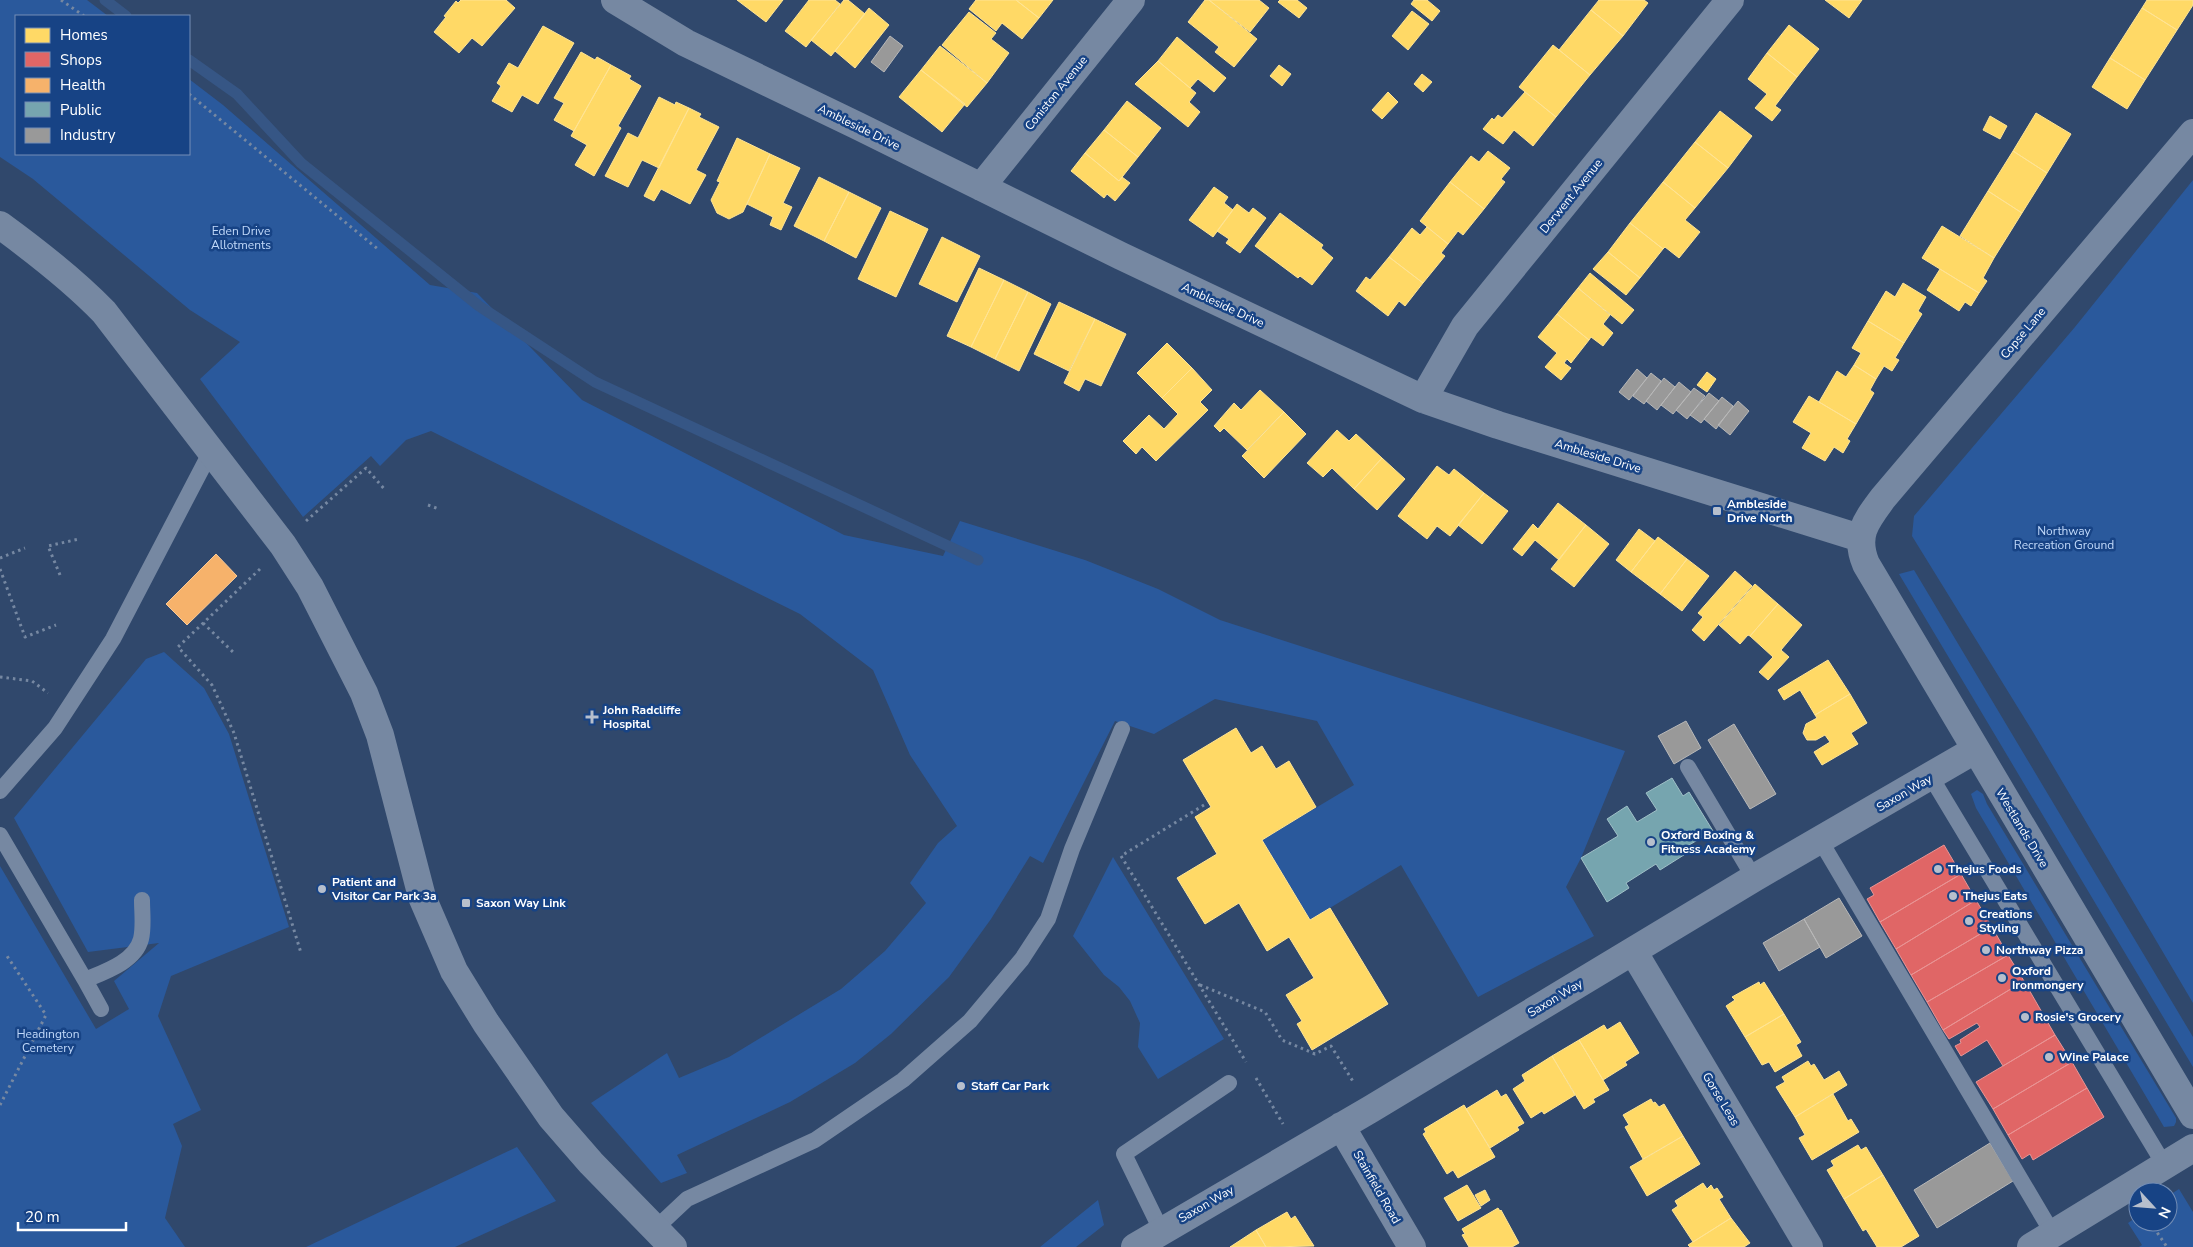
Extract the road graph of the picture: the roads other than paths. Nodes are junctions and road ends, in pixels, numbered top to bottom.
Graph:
1 (615, 0) edge
2 (1130, 0) edge
3 (1730, 0) edge
4 (2193, 133) edge
5 (981, 187) junction
6 (0, 224) edge
7 (1423, 399) junction
8 (210, 453) junction
9 (1860, 538) junction
10 (1122, 729) dead end
11 (1975, 750) junction
12 (1688, 767) dead end
13 (1931, 777) junction
14 (0, 791) edge
15 (0, 835) edge
16 (1820, 840) junction
17 (1754, 878) junction
18 (142, 900) dead end
19 (1633, 951) junction
20 (86, 980) junction
21 (100, 1010) dead end
22 (1229, 1083) dead end
23 (2193, 1116) edge
24 (1342, 1126) junction
25 (2193, 1148) edge
26 (2165, 1166) junction
27 (1161, 1230) junction
28 (664, 1238) edge
29 (2042, 1240) edge
30 (1135, 1247) edge
31 (1412, 1247) edge
32 (1810, 1247) edge

1 - 5 street, Ambleside Drive
2 - 5 street, Coniston Avenue
3 - 7 street, Derwent Avenue
4 - 9 street, Copse Lane
5 - 7 street, Ambleside Drive
6 - 8 street
7 - 9 street, Ambleside Drive
8 - 14 lane
8 - 28 street
9 - 11 street, Westlands Drive
10 - 28 lane
11 - 13 street, Saxon Way
11 - 23 street, Westlands Drive
12 - 17 lane
13 - 16 street, Saxon Way
13 - 26 lane
15 - 20 lane
16 - 17 street, Saxon Way
16 - 29 lane
17 - 19 street, Saxon Way
18 - 20 lane
19 - 24 street, Saxon Way
19 - 32 street, Gorse Leas
20 - 21 lane
22 - 27 lane
24 - 27 street, Saxon Way
24 - 31 street, Stainfield Road
25 - 26 street
26 - 29 street
27 - 30 street, Saxon Way

